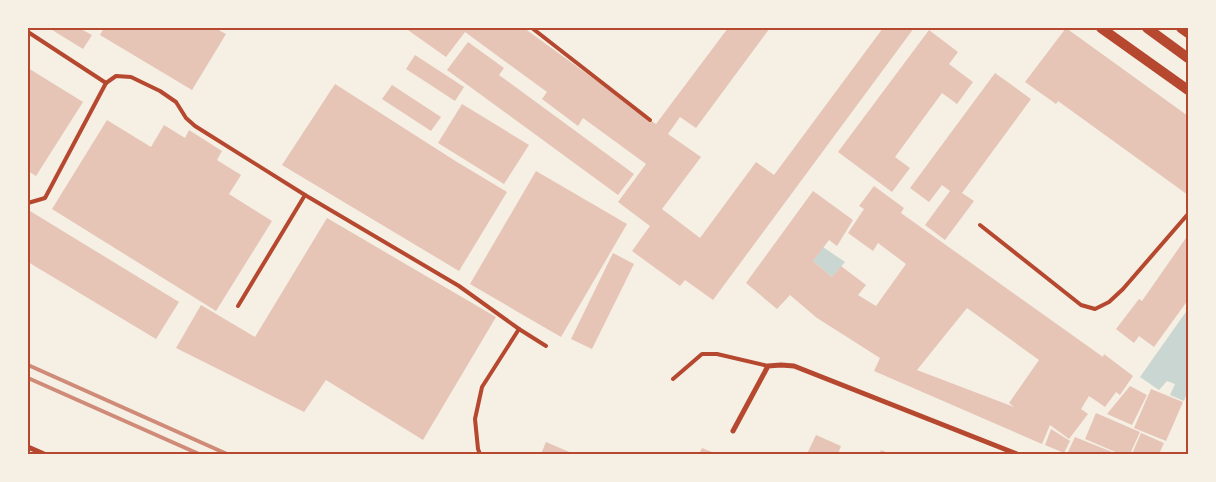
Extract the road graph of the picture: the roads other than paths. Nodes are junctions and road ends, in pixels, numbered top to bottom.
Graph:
1 (532, 28) edge
2 (1101, 28) edge
3 (1146, 28) edge
4 (1181, 28) edge
5 (28, 32) edge
6 (1188, 33) edge
7 (1188, 58) edge
8 (106, 83) junction
9 (1188, 90) edge
10 (650, 120) dead end
11 (305, 195) junction
12 (28, 203) edge
13 (1188, 214) edge
14 (980, 226) dead end
15 (238, 306) dead end
16 (519, 329) junction
17 (546, 346) dead end
18 (768, 366) junction
19 (673, 379) dead end
20 (733, 431) dead end
21 (28, 447) edge
22 (44, 454) edge
23 (480, 454) edge
24 (1017, 454) edge

1 - 10 lane
2 - 9 main road
3 - 7 main road
4 - 6 main road
5 - 8 lane
8 - 11 lane
8 - 12 lane
11 - 15 lane
11 - 16 lane
13 - 14 lane
16 - 17 lane
16 - 23 lane
18 - 19 lane
18 - 20 street
18 - 24 street
21 - 22 street

